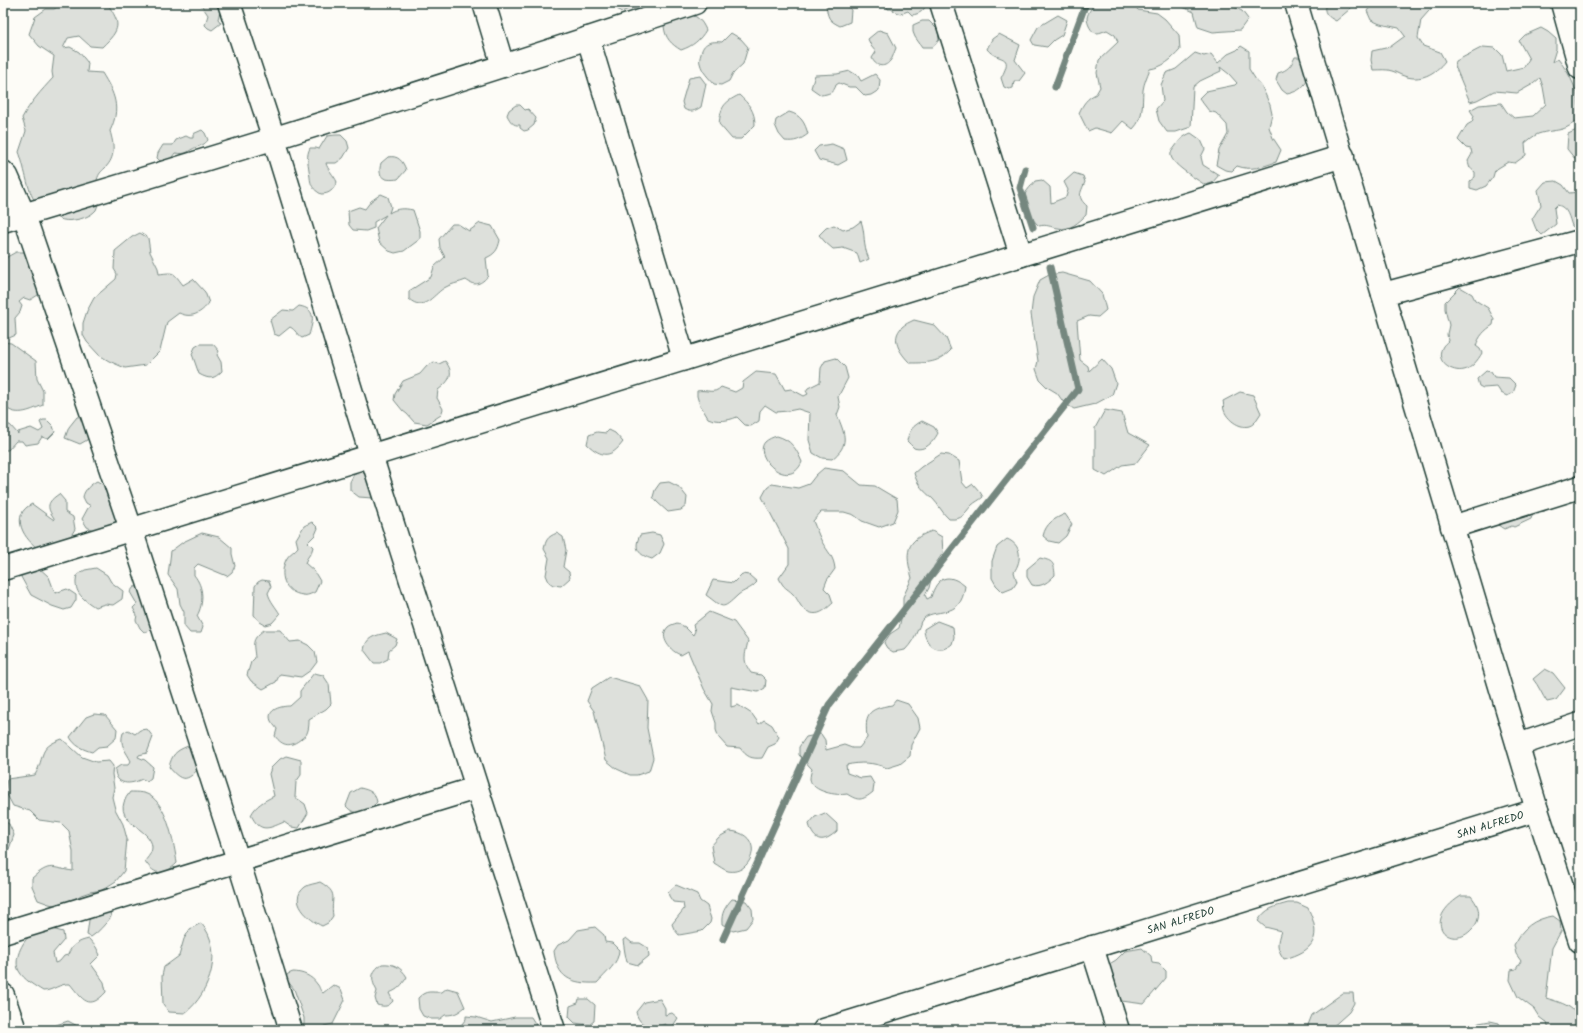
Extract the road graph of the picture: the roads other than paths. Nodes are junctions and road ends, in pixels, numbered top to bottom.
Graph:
1 (229, 3) edge
2 (484, 3) edge
3 (695, 3) edge
4 (941, 3) edge
5 (1296, 3) edge
6 (1562, 3) edge
7 (588, 38) junction
8 (503, 66) junction
9 (1580, 68) edge
10 (274, 139) junction
11 (1343, 156) junction
12 (3, 172) edge
13 (24, 215) junction
14 (3, 221) edge
15 (1580, 241) edge
16 (1021, 255) junction
17 (1383, 294) junction
18 (684, 359) junction
19 (372, 455) junction
20 (1580, 487) edge
21 (1452, 527) junction
22 (131, 529) junction
23 (3, 568) edge
24 (1580, 724) edge
25 (1518, 745) junction
26 (476, 788) junction
27 (1537, 810) junction
28 (238, 860) junction
29 (3, 933) edge
30 (1580, 941) edge
31 (1092, 947) junction
32 (3, 995) edge
33 (15, 1030) edge
34 (291, 1030) edge
35 (554, 1030) edge
36 (824, 1030) edge
37 (1118, 1030) edge

1 - 10 street
2 - 8 street
3 - 7 street
4 - 16 street
5 - 11 street
6 - 9 street
7 - 8 street
7 - 18 street
8 - 10 street
10 - 13 street
10 - 19 street
11 - 16 street
11 - 17 street
12 - 13 street
13 - 14 street
13 - 22 street
15 - 17 street
16 - 18 street
17 - 21 street
18 - 19 street
19 - 22 street
19 - 26 street
20 - 21 street
21 - 25 street
22 - 23 street
22 - 28 street
24 - 25 street
25 - 27 street
26 - 28 street
26 - 35 street
27 - 30 street
27 - 31 street, SAN ALFREDO
28 - 29 street
28 - 34 street
31 - 36 street, SAN ALFREDO
31 - 37 street
32 - 33 street

